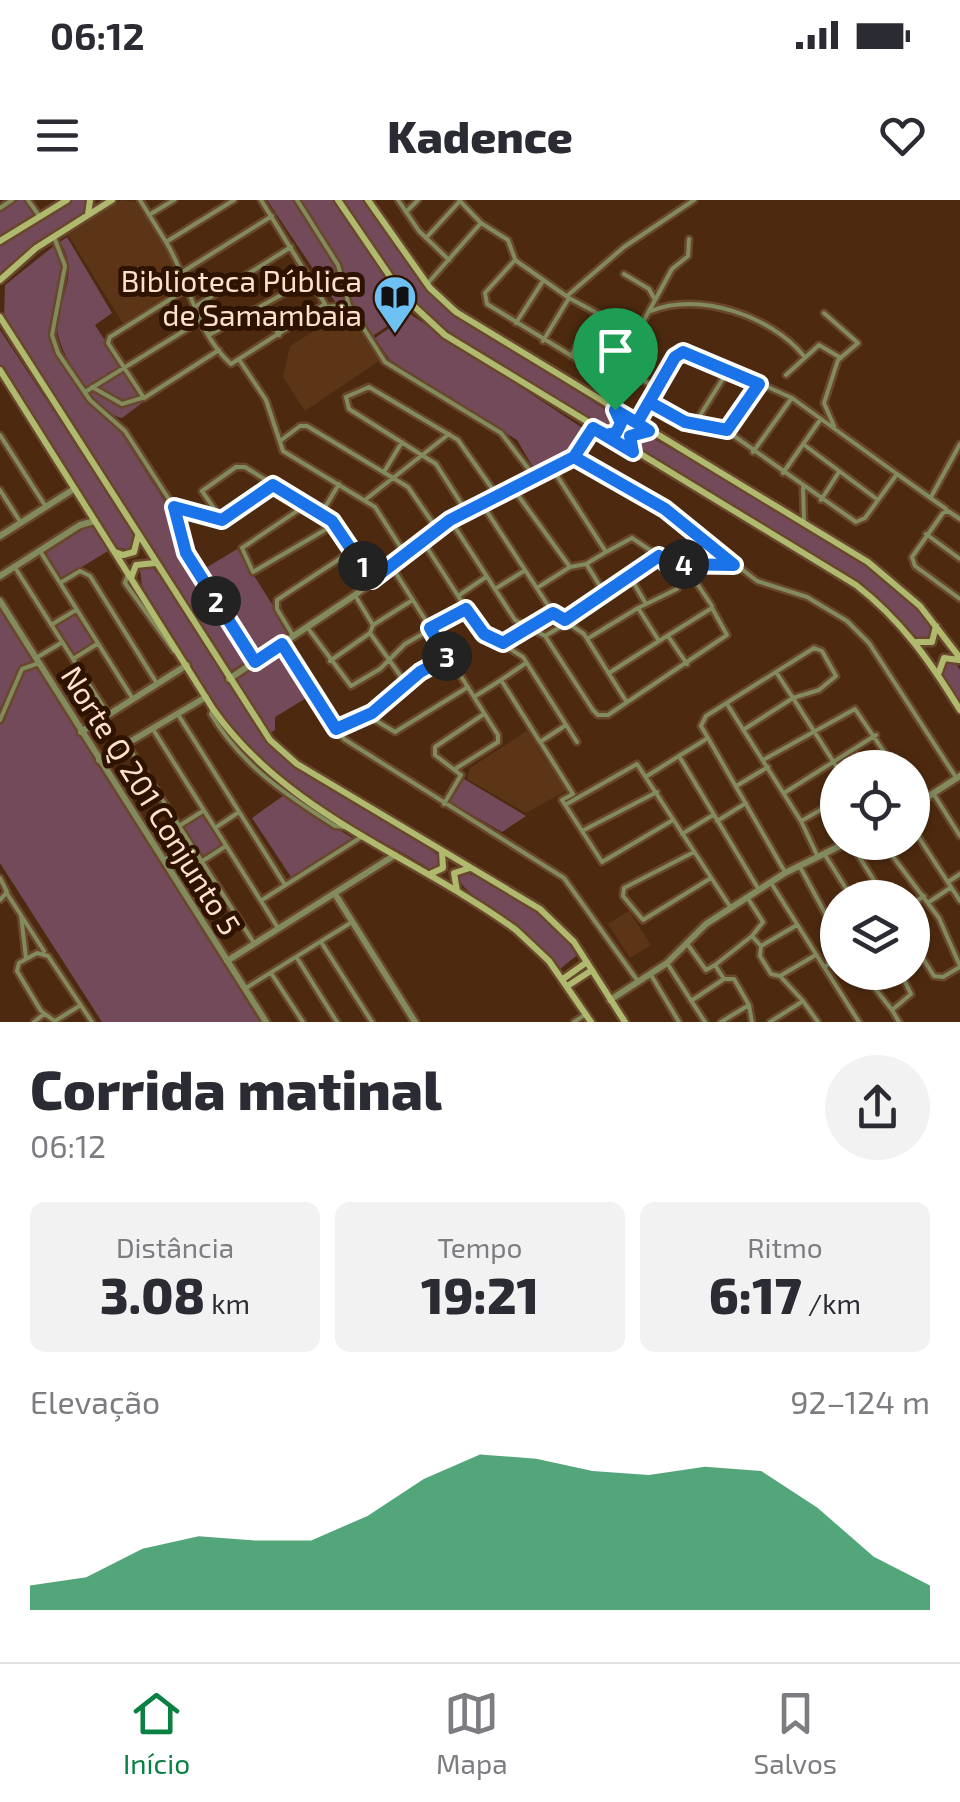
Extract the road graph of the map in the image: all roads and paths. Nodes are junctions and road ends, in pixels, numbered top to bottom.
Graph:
1 (12, 200) edge
2 (28, 200) edge
3 (67, 200) edge
4 (90, 200) edge
5 (112, 200) edge
6 (140, 200) edge
7 (174, 200) edge
8 (220, 200) edge
9 (234, 200) edge
10 (262, 200) edge
11 (297, 200) edge
12 (338, 200) edge
13 (369, 200) edge
14 (398, 200) edge
15 (418, 200) edge
16 (459, 200) edge
17 (694, 200) edge
18 (224, 206) junction
19 (0, 208) edge
20 (406, 212) junction
21 (149, 215) junction
22 (87, 216) junction
23 (272, 216) junction
24 (40, 217) junction
25 (481, 223) junction
26 (54, 238) junction
27 (426, 239) junction
28 (689, 239) dead end
29 (0, 241) edge
30 (166, 242) junction
31 (291, 247) junction
32 (449, 260) junction
33 (515, 260) junction
34 (184, 271) junction
35 (624, 274) dead end
36 (311, 278) junction
37 (544, 279) junction
38 (0, 280) edge
39 (427, 284) junction
40 (187, 289) junction
41 (568, 297) junction
42 (656, 300) junction
43 (348, 305) junction
44 (261, 306) junction
45 (324, 307) junction
46 (194, 308) junction
47 (651, 311) junction
48 (596, 313) junction
49 (824, 313) dead end
50 (0, 317) edge
51 (200, 321) junction
52 (516, 324) junction
53 (626, 329) junction
54 (209, 335) junction
55 (279, 335) junction
56 (544, 340) junction
57 (219, 350) junction
58 (804, 355) junction
59 (570, 356) junction
60 (840, 358) junction
61 (240, 360) junction
62 (122, 366) junction
63 (728, 369) junction
64 (0, 370) edge
65 (598, 372) junction
66 (634, 374) junction
67 (786, 375) dead end
68 (759, 384) junction
69 (92, 387) junction
70 (656, 389) junction
71 (85, 392) junction
72 (144, 398) junction
73 (792, 398) junction
74 (649, 402) junction
75 (615, 410) junction
76 (821, 418) junction
77 (637, 423) junction
78 (694, 425) junction
79 (593, 428) junction
80 (834, 428) junction
81 (727, 430) junction
82 (649, 431) junction
83 (450, 434) junction
84 (0, 435) edge
85 (606, 435) junction
86 (280, 441) junction
87 (402, 442) junction
88 (803, 444) junction
89 (960, 444) edge
90 (633, 452) junction
91 (753, 452) junction
92 (423, 455) junction
93 (574, 457) junction
94 (552, 468) junction
95 (384, 472) junction
96 (840, 472) junction
97 (783, 474) junction
98 (897, 474) junction
99 (534, 476) junction
100 (394, 478) junction
101 (339, 484) junction
102 (273, 485) junction
103 (512, 487) junction
104 (803, 487) junction
105 (74, 489) junction
106 (0, 490) edge
107 (496, 494) junction
108 (931, 498) junction
109 (365, 500) junction
110 (820, 500) junction
111 (878, 500) junction
112 (480, 502) junction
113 (306, 504) junction
114 (46, 507) junction
115 (174, 507) junction
116 (948, 510) junction
117 (466, 511) junction
118 (89, 512) junction
119 (321, 514) junction
120 (218, 518) junction
121 (960, 519) edge
122 (450, 520) junction
123 (94, 521) junction
124 (22, 523) junction
125 (80, 524) junction
126 (335, 524) junction
127 (804, 524) junction
128 (437, 529) junction
129 (926, 534) junction
130 (138, 535) junction
131 (0, 536) edge
132 (422, 541) junction
133 (40, 550) junction
134 (353, 550) junction
135 (114, 551) junction
136 (606, 552) junction
137 (405, 554) junction
138 (659, 556) junction
139 (960, 559) edge
140 (156, 564) junction
141 (586, 564) junction
142 (667, 564) junction
143 (391, 565) junction
144 (734, 565) junction
145 (14, 566) junction
146 (570, 566) junction
147 (524, 571) junction
148 (629, 575) junction
149 (0, 576) edge
150 (129, 576) junction
151 (486, 577) junction
152 (372, 580) junction
153 (60, 583) junction
154 (679, 585) junction
155 (537, 588) junction
156 (495, 589) junction
157 (603, 591) junction
158 (355, 596) junction
159 (458, 596) junction
160 (960, 599) edge
161 (412, 600) junction
162 (0, 601) edge
163 (646, 604) junction
164 (638, 608) junction
165 (712, 608) junction
166 (466, 609) junction
167 (76, 610) junction
168 (553, 613) junction
169 (566, 621) junction
170 (935, 624) junction
171 (52, 625) junction
172 (373, 625) junction
173 (308, 627) junction
174 (430, 628) junction
175 (528, 628) junction
176 (370, 633) junction
177 (294, 636) junction
178 (545, 636) junction
179 (668, 636) junction
180 (587, 638) junction
181 (659, 641) junction
182 (916, 641) junction
183 (62, 642) junction
184 (503, 643) junction
185 (97, 644) junction
186 (282, 644) junction
187 (447, 657) junction
188 (73, 659) junction
189 (388, 659) junction
190 (960, 659) edge
191 (330, 660) junction
192 (37, 661) junction
193 (255, 662) junction
194 (527, 662) junction
195 (687, 664) junction
196 (186, 666) junction
197 (776, 672) junction
198 (609, 673) junction
199 (939, 674) junction
200 (229, 679) junction
201 (501, 680) junction
202 (157, 684) junction
203 (408, 685) junction
204 (468, 687) junction
205 (201, 695) junction
206 (474, 697) junction
207 (793, 698) junction
208 (132, 700) junction
209 (628, 702) junction
210 (727, 704) junction
211 (960, 710) edge
212 (176, 712) junction
213 (372, 713) junction
214 (484, 714) junction
215 (108, 715) junction
216 (0, 720) edge
217 (566, 724) junction
218 (151, 727) junction
219 (336, 729) junction
220 (743, 730) junction
221 (82, 732) junction
222 (815, 733) junction
223 (876, 736) junction
224 (708, 738) junction
225 (540, 742) junction
226 (577, 742) dead end
227 (126, 743) junction
228 (826, 750) edge
229 (852, 750) edge
230 (884, 750) edge
231 (679, 756) junction
232 (99, 760) junction
233 (763, 760) junction
234 (768, 767) junction
235 (820, 769) edge
236 (455, 770) junction
237 (647, 776) junction
238 (958, 778) edge
239 (738, 785) junction
240 (656, 792) junction
241 (784, 792) junction
242 (933, 793) junction
243 (930, 795) edge
244 (574, 796) junction
245 (746, 803) junction
246 (444, 804) junction
247 (203, 811) junction
248 (820, 811) edge
249 (239, 812) junction
250 (713, 815) junction
251 (674, 820) junction
252 (717, 821) junction
253 (801, 822) junction
254 (179, 826) junction
255 (214, 828) junction
256 (582, 832) junction
257 (682, 834) junction
258 (363, 836) junction
259 (960, 836) edge
260 (190, 844) junction
261 (226, 846) junction
262 (442, 850) junction
263 (694, 852) junction
264 (820, 854) joint
265 (395, 855) junction
266 (930, 855) edge
267 (164, 860) junction
268 (896, 860) edge
269 (202, 862) junction
270 (800, 865) junction
271 (471, 868) junction
272 (785, 873) junction
273 (429, 874) junction
274 (960, 874) edge
275 (0, 878) edge
276 (712, 878) junction
277 (912, 880) edge
278 (771, 883) junction
279 (949, 885) junction
280 (285, 886) junction
281 (759, 890) junction
282 (6, 892) junction
283 (457, 892) junction
284 (335, 894) junction
285 (748, 898) junction
286 (0, 900) edge
287 (930, 900) edge
288 (260, 901) junction
289 (960, 901) edge
290 (820, 903) edge
291 (930, 906) edge
292 (731, 908) junction
293 (20, 910) junction
294 (352, 922) junction
295 (797, 925) junction
296 (278, 928) junction
297 (752, 936) junction
298 (321, 942) junction
299 (686, 942) junction
300 (254, 943) junction
301 (762, 946) junction
302 (45, 954) junction
303 (816, 955) junction
304 (296, 957) junction
305 (26, 958) junction
306 (228, 960) junction
307 (820, 961) edge
308 (587, 962) junction
309 (667, 963) junction
310 (715, 965) junction
311 (930, 966) edge
312 (960, 967) edge
313 (592, 970) junction
314 (271, 973) junction
315 (651, 975) junction
316 (780, 976) junction
317 (724, 978) junction
318 (638, 982) junction
319 (566, 983) junction
320 (245, 989) junction
321 (839, 990) edge
322 (876, 990) edge
323 (908, 990) edge
324 (610, 1000) junction
325 (691, 1001) junction
326 (803, 1001) junction
327 (81, 1005) junction
328 (749, 1006) junction
329 (892, 1010) junction
330 (44, 1014) junction
331 (586, 1014) junction
332 (898, 1020) edge
333 (55, 1021) edge
334 (34, 1022) edge
335 (92, 1022) edge
336 (266, 1022) edge
337 (303, 1022) edge
338 (337, 1022) edge
339 (372, 1022) edge
340 (415, 1022) edge
341 (574, 1022) edge
342 (592, 1022) edge
343 (625, 1022) edge
344 (680, 1022) edge
345 (704, 1022) edge
346 (720, 1022) edge
347 (752, 1022) edge
348 (770, 1022) edge
349 (818, 1022) edge
350 (859, 1022) edge
351 (889, 1022) edge

1 - 19 street
2 - 24 street
3 - 24 main road
4 - 22 main road
5 - 22 main road
6 - 21 street
7 - 21 street
8 - 18 street
9 - 18 street
10 - 23 street
11 - 43 street
12 - 79 main road
13 - 39 main road
14 - 20 street
15 - 20 street
16 - 25 street
16 - 27 street
17 - 41 street
18 - 30 street
20 - 27 street
21 - 30 street
22 - 26 main road
23 - 31 street
23 - 34 street
24 - 29 main road
25 - 32 street
25 - 33 street
26 - 38 main road
26 - 71 street
27 - 32 street
28 - 42 street
30 - 34 street
31 - 36 street
31 - 46 street
32 - 39 street
33 - 37 street
33 - 52 street
34 - 40 street
35 - 42 street
36 - 44 street
36 - 45 street
37 - 41 street
37 - 52 street
39 - 75 main road
40 - 46 street
40 - 62 street
41 - 48 street
41 - 56 street
42 - 47 street
43 - 45 street
43 - 99 street
44 - 54 street
44 - 55 street
45 - 55 street
46 - 51 street
47 - 53 street
47 - 58 street
48 - 53 street
48 - 59 street
49 - 60 street
50 - 130 main road
51 - 54 street
51 - 62 street
52 - 56 street
53 - 65 street
53 - 66 street
54 - 57 street
55 - 61 street
56 - 59 street
57 - 61 street
57 - 72 street
58 - 60 street
58 - 67 street
59 - 65 street
60 - 80 street
61 - 86 street
62 - 69 street
62 - 72 street
63 - 68 street
63 - 70 street
63 - 78 street
64 - 105 main road
65 - 66 street
66 - 70 street
68 - 73 street
68 - 81 street
69 - 71 street
69 - 72 street
70 - 74 street
71 - 115 street
73 - 76 street
73 - 91 street
74 - 77 street
74 - 78 street
75 - 77 main road
75 - 85 main road
76 - 80 street
76 - 88 street
77 - 82 main road
78 - 81 street
79 - 85 main road
79 - 93 street
80 - 98 street
81 - 91 street
82 - 90 main road
82 - 127 main road
83 - 87 street
83 - 92 street
83 - 107 street
84 - 114 street
85 - 90 main road
86 - 95 street
86 - 101 street
87 - 92 street
87 - 95 street
88 - 96 street
88 - 97 street
89 - 108 street
90 - 182 main road
91 - 97 street
92 - 100 street
92 - 117 street
93 - 94 street
93 - 144 street
94 - 99 street
94 - 136 street
95 - 100 street
96 - 110 street
96 - 111 street
97 - 104 street
98 - 108 street
98 - 111 street
99 - 103 street
100 - 109 street
100 - 128 street
101 - 109 street
101 - 119 street
102 - 113 street
102 - 120 street
102 - 120 street
103 - 107 street
103 - 146 street
104 - 110 street
104 - 127 street
105 - 114 street
105 - 118 main road
106 - 124 street
107 - 112 street
108 - 116 street
109 - 137 street
110 - 111 street
112 - 117 street
112 - 147 street
113 - 119 street
113 - 126 street
114 - 124 street
115 - 120 street
115 - 193 street
116 - 121 street
116 - 129 street
117 - 122 street
118 - 123 main road
118 - 125 street
119 - 126 street
122 - 128 street
122 - 151 street
123 - 125 street
123 - 135 main road
124 - 131 street
125 - 133 street
126 - 134 street
127 - 170 main road
128 - 132 street
129 - 139 street
129 - 160 street
130 - 135 main road
130 - 140 main road
132 - 137 street
132 - 159 street
133 - 145 street
133 - 153 street
134 - 152 street
134 - 177 street
135 - 150 main road
136 - 138 street
136 - 141 street
137 - 143 street
138 - 142 street
138 - 148 street
140 - 150 main road
140 - 200 main road
141 - 146 street
141 - 157 street
142 - 144 street
142 - 154 street
143 - 152 street
143 - 161 street
144 - 238 street
145 - 149 street
145 - 171 street
146 - 155 street
147 - 155 street
147 - 156 street
148 - 157 street
148 - 163 street
150 - 196 main road
151 - 156 street
151 - 159 street
152 - 158 street
153 - 167 street
153 - 202 street
154 - 163 street
154 - 165 street
155 - 168 street
156 - 175 street
157 - 169 street
158 - 172 street
158 - 173 street
159 - 166 street
161 - 172 street
161 - 174 street
162 - 192 street, Norte Q 201 Conjunto 5
163 - 164 street
164 - 180 street
164 - 181 street
165 - 179 street
165 - 195 street
166 - 174 street
166 - 184 street
167 - 171 street
167 - 185 street
168 - 169 street
168 - 175 street
169 - 178 street
169 - 180 street
170 - 182 main road
170 - 190 main road
171 - 183 street
172 - 176 street
173 - 177 street
173 - 191 street
174 - 187 street
174 - 189 street
175 - 178 street
175 - 184 street
176 - 189 street
176 - 191 street
177 - 186 street
178 - 209 street
179 - 181 street
179 - 195 street
180 - 198 street
181 - 198 street
182 - 199 main road
183 - 188 street
183 - 192 street
184 - 194 street
185 - 188 street
185 - 208 street
186 - 193 street
186 - 219 street
187 - 203 street
187 - 204 street
188 - 215 street
189 - 191 street
189 - 203 street
190 - 199 main road
192 - 216 street
192 - 221 street, Norte Q 201 Conjunto 5
193 - 200 street
194 - 201 street
194 - 217 street
195 - 209 street
196 - 202 street
196 - 205 main road
197 - 207 street
197 - 207 street
197 - 210 street
198 - 209 street
199 - 211 main road
200 - 262 main road
201 - 206 street
201 - 225 street
202 - 208 street
203 - 213 street
204 - 206 street
204 - 213 street
205 - 212 street
205 - 258 main road
206 - 214 street
207 - 220 street
207 - 222 street
208 - 215 street
210 - 220 street
210 - 224 street
212 - 218 street
212 - 249 street
213 - 219 street
214 - 236 street
214 - 236 street
215 - 221 street
217 - 225 street
217 - 226 street
218 - 227 street
218 - 247 street
219 - 246 street
220 - 233 street
221 - 232 street, Norte Q 201 Conjunto 5
222 - 223 street
222 - 228 street
222 - 233 street
223 - 229 street
223 - 230 street
224 - 231 street
224 - 239 street
225 - 244 street
227 - 232 street
227 - 254 street
231 - 237 street
231 - 250 street
232 - 267 street, Norte Q 201 Conjunto 5
233 - 234 street
234 - 239 street
234 - 241 street
235 - 241 street
236 - 246 street
237 - 240 street
237 - 244 street
238 - 242 street
239 - 245 street
240 - 251 street
240 - 256 street
241 - 253 street
242 - 243 street
242 - 259 street
244 - 256 street
245 - 252 street
245 - 272 street
246 - 318 street
247 - 254 street
247 - 255 street
248 - 253 street
249 - 255 street
249 - 280 street
250 - 252 street
250 - 257 street
251 - 256 street
251 - 257 street
252 - 281 street
253 - 264 street
254 - 260 street
255 - 261 street
257 - 263 street
258 - 265 main road
258 - 280 street
260 - 267 street
260 - 269 street
261 - 269 street
261 - 288 street
262 - 271 main road
262 - 273 main road
263 - 276 street
263 - 276 street
264 - 270 street
265 - 273 main road
265 - 284 street
266 - 279 street
267 - 306 street, Norte Q 201 Conjunto 5
268 - 277 street
269 - 300 street
270 - 272 street
270 - 290 street
271 - 283 main road
271 - 308 main road
272 - 278 street
273 - 283 main road
274 - 279 street
275 - 282 street
276 - 292 street
278 - 281 street
278 - 295 street
279 - 287 street
279 - 289 street
280 - 288 street
281 - 285 street
282 - 286 street
282 - 293 street
283 - 319 main road
284 - 294 street
284 - 296 street
285 - 292 street
285 - 297 street
288 - 296 street
291 - 312 street
292 - 299 street
293 - 302 street
293 - 305 street
294 - 298 street
294 - 340 street
295 - 301 street
295 - 303 street
296 - 300 street
297 - 301 street
297 - 310 street
298 - 304 street
298 - 339 street
299 - 309 street
299 - 310 street
300 - 306 street
301 - 316 street
302 - 305 street
302 - 327 street
303 - 307 street
303 - 316 street
304 - 314 street
304 - 338 street
305 - 330 street
306 - 320 street, Norte Q 201 Conjunto 5
308 - 313 main road
308 - 319 main road
309 - 315 street
309 - 325 street
310 - 317 street
311 - 312 street
313 - 319 main road
313 - 324 main road
314 - 320 street
314 - 337 street
315 - 318 street
315 - 344 street
316 - 326 street
317 - 325 street
317 - 328 street
318 - 324 street
319 - 331 main road
320 - 336 street, Norte Q 201 Conjunto 5
321 - 350 street
322 - 329 street
323 - 329 street
324 - 343 main road
325 - 345 street
326 - 348 street
326 - 349 street
327 - 333 street
327 - 335 street
328 - 346 street
328 - 347 street
329 - 332 street
330 - 333 street
330 - 334 street
331 - 341 street
331 - 342 main road
332 - 351 street

